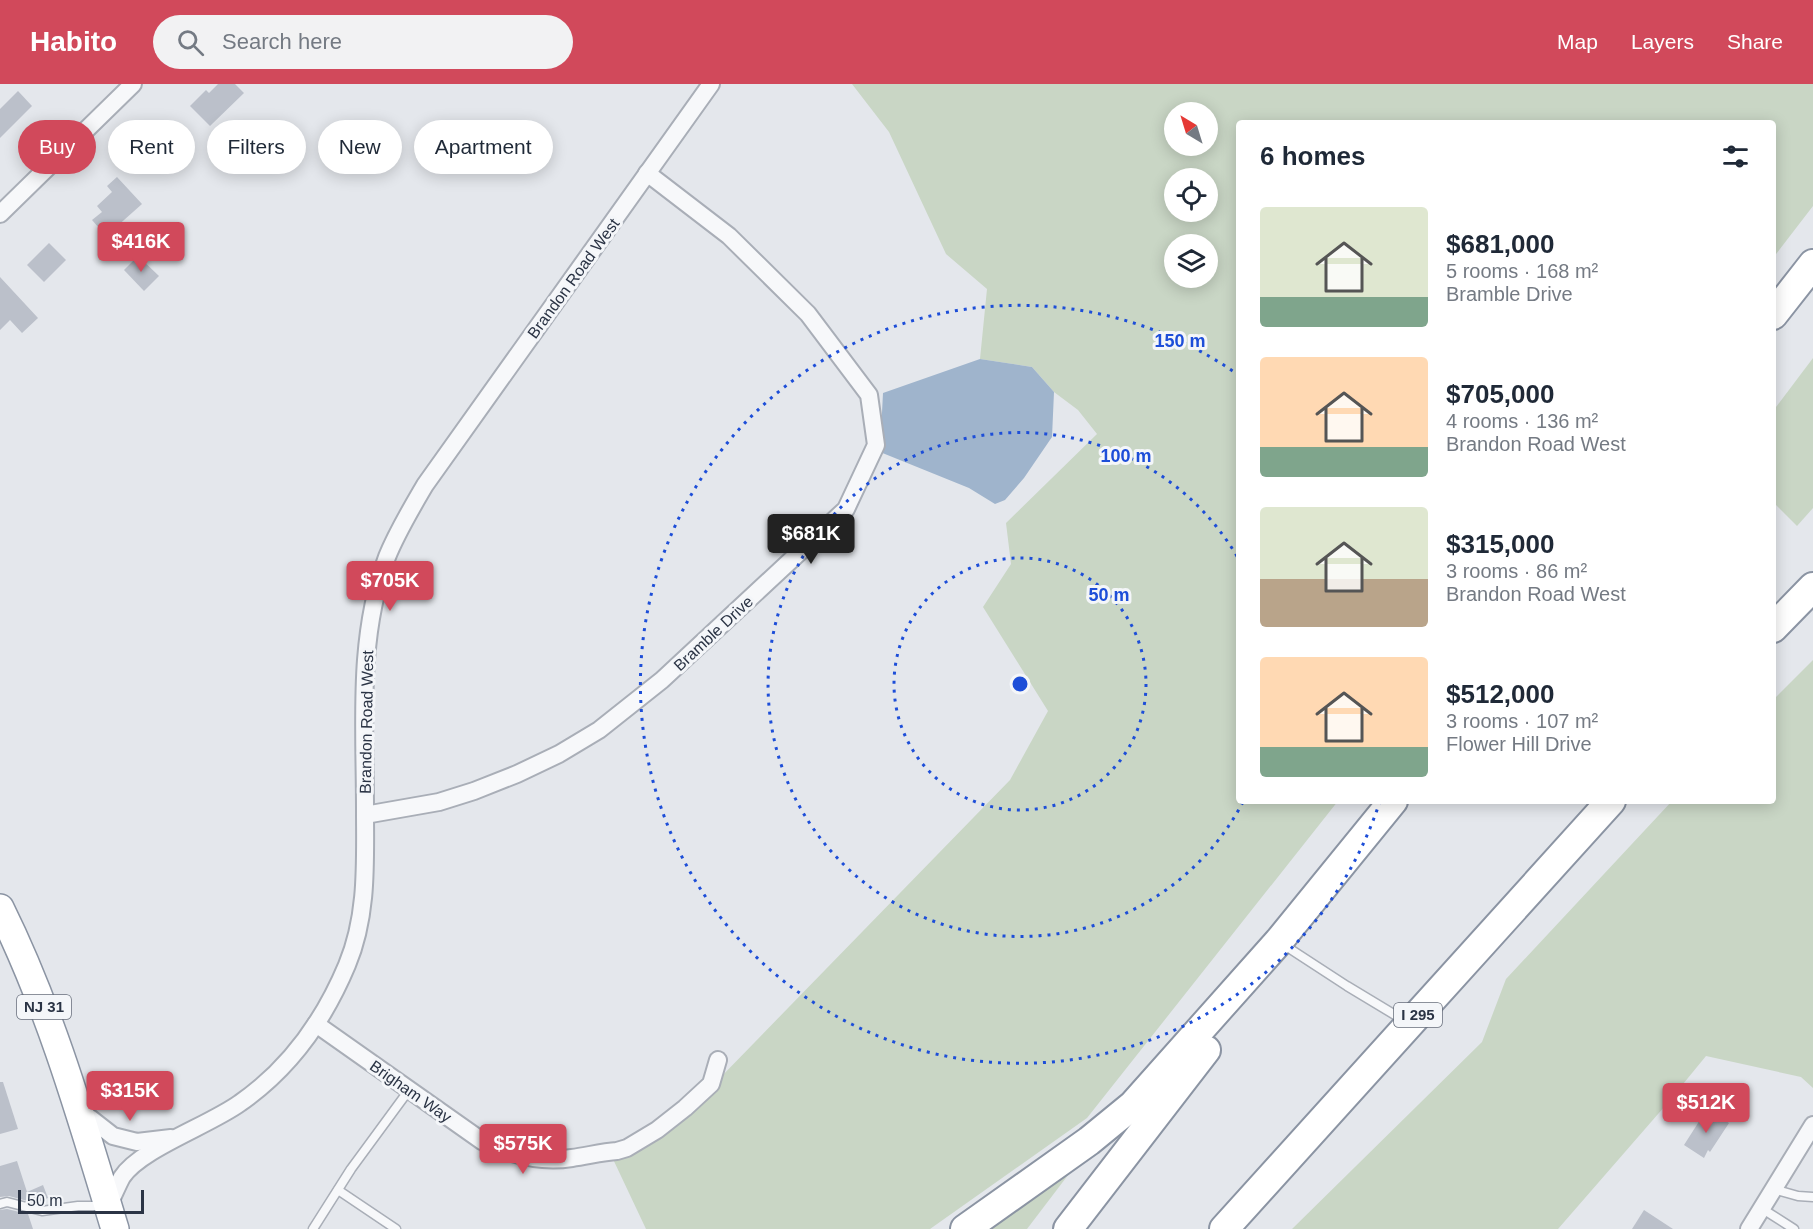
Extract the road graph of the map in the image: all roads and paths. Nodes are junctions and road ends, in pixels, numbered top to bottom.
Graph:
1 (133, 84) edge
2 (711, 84) edge
3 (647, 173) junction
4 (0, 214) edge
5 (1813, 264) edge
6 (1776, 311) edge
7 (1813, 587) edge
8 (1776, 625) edge
9 (1391, 804) edge
10 (1608, 804) edge
11 (365, 815) junction
12 (1518, 904) junction
13 (0, 908) edge
14 (1279, 941) junction
15 (316, 1024) junction
16 (1410, 1024) junction
17 (718, 1060) dead end
18 (410, 1090) junction
19 (78, 1108) junction
20 (1813, 1127) edge
21 (181, 1136) junction
22 (1773, 1189) junction
23 (338, 1190) junction
24 (1813, 1197) edge
25 (0, 1204) edge
26 (1761, 1208) junction
27 (110, 1222) edge
28 (313, 1229) edge
29 (396, 1229) edge
30 (964, 1229) edge
31 (1068, 1229) edge
32 (1224, 1229) edge
33 (1246, 1229) edge
34 (1749, 1229) edge
35 (1794, 1229) edge

1 - 4 street
2 - 3 street, Brandon Road West
3 - 11 street, Brandon Road West
3 - 11 street, Bramble Drive
5 - 6 highway
7 - 8 highway
9 - 14 highway
10 - 12 highway, I 295
11 - 15 street, Brandon Road West
12 - 16 highway, I 295
12 - 33 highway
13 - 19 highway, NJ 31
14 - 16 lane
14 - 30 highway
14 - 31 highway
15 - 18 street, Brigham Way
15 - 21 street, Brandon Road West
16 - 32 highway, I 295
17 - 18 street, Brigham Way
18 - 23 lane
19 - 21 street, Brandon Road West
19 - 27 highway, NJ 31
20 - 22 street
21 - 27 street, Brandon Road West
22 - 24 lane
22 - 26 street
23 - 28 lane
23 - 29 lane
25 - 27 lane
26 - 34 street
26 - 35 lane

